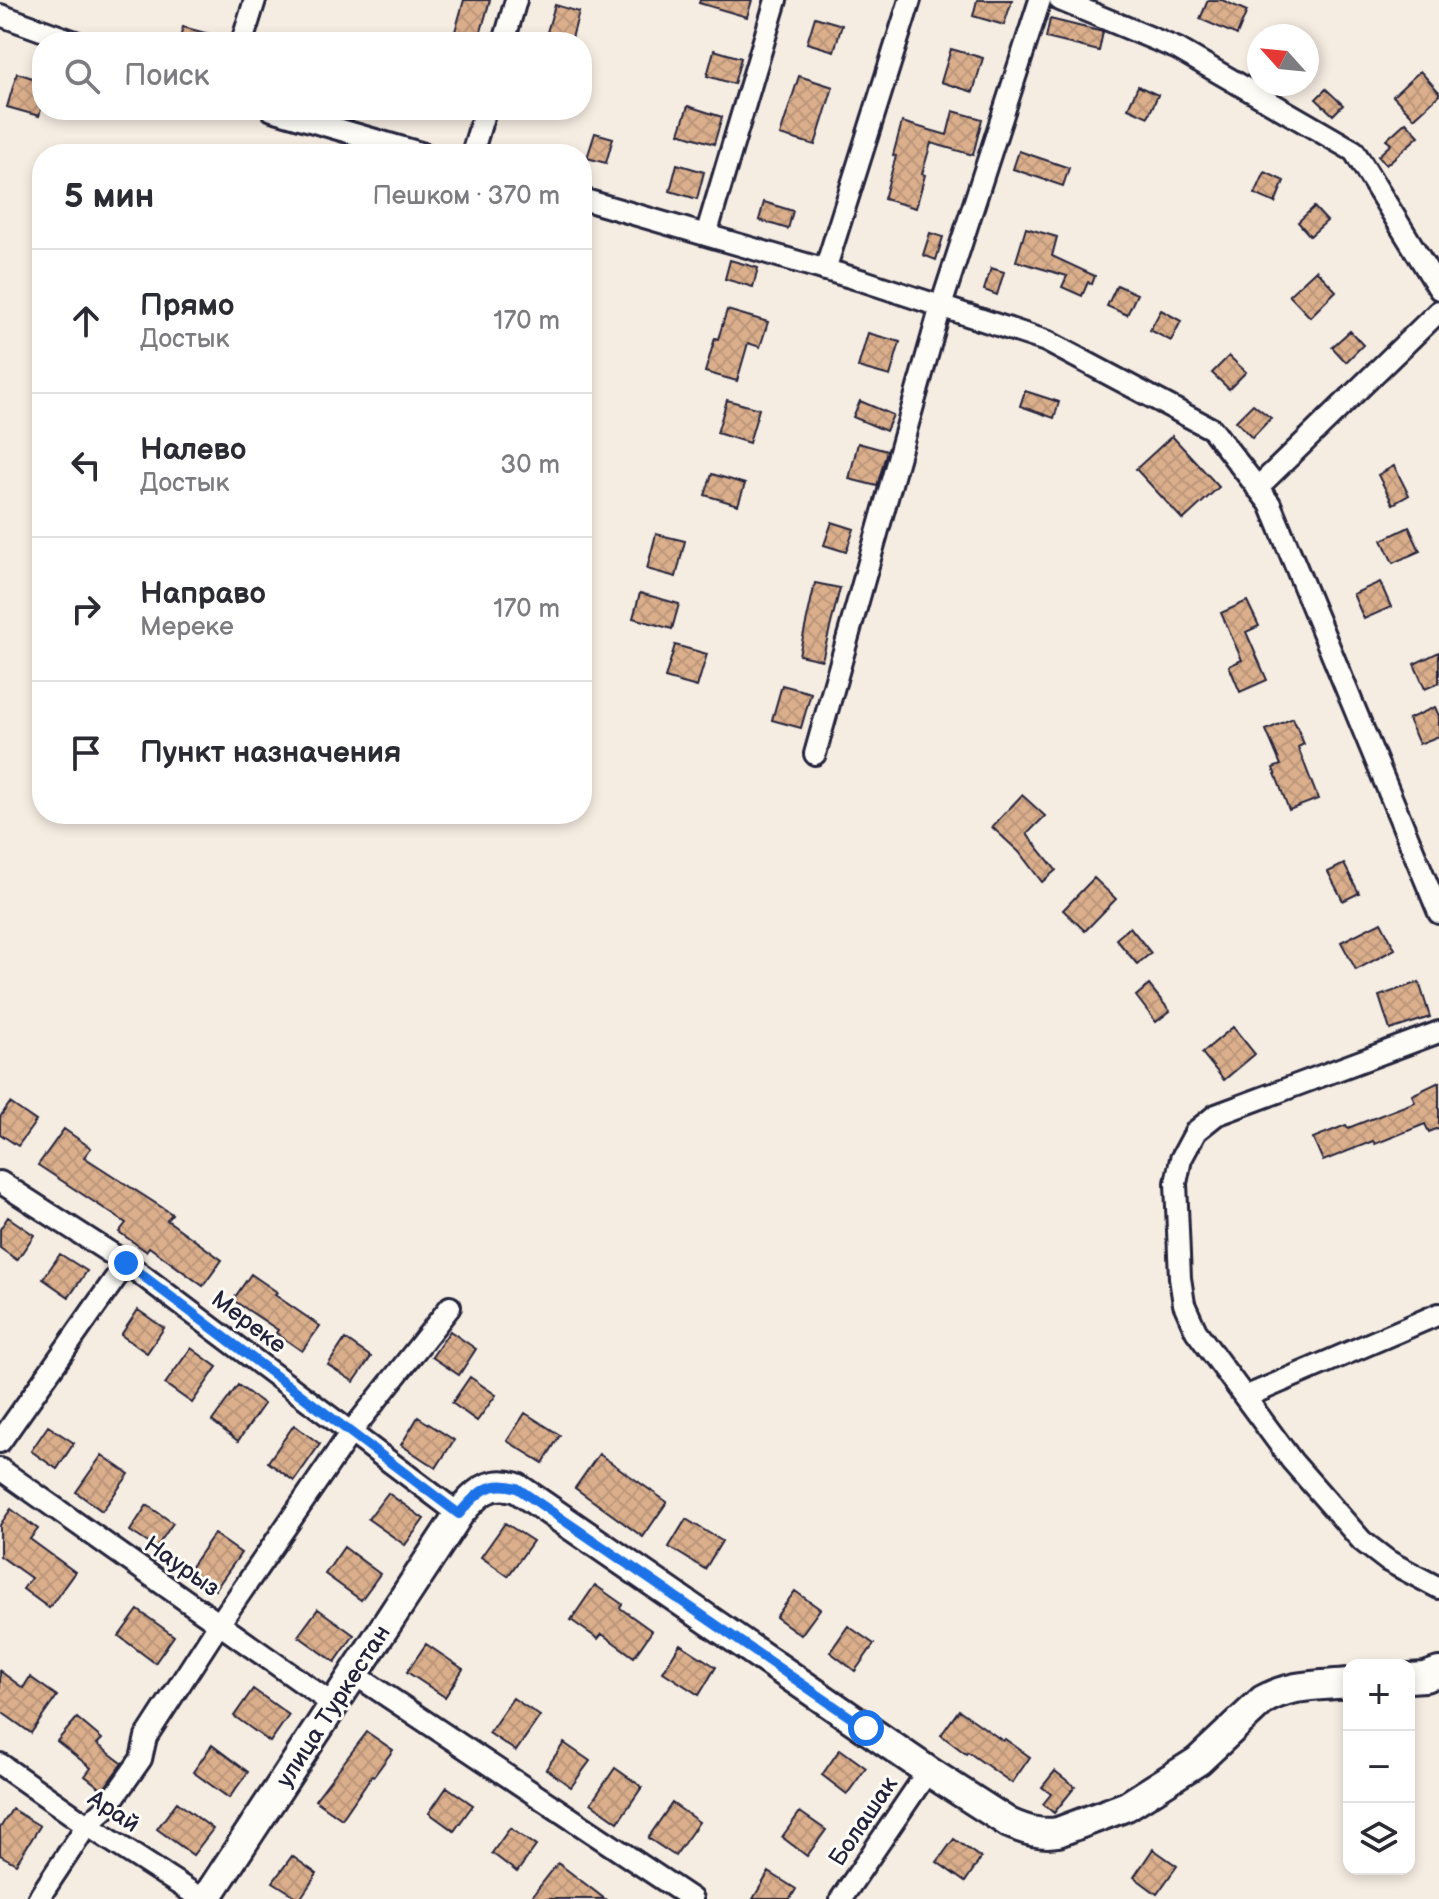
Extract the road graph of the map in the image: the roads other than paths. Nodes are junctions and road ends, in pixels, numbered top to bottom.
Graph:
1 (4, 0) edge
2 (255, 0) edge
3 (516, 0) edge
4 (776, 0) edge
5 (910, 0) edge
6 (1040, 0) edge
7 (1060, 0) edge
8 (0, 15) edge
9 (47, 32) edge
10 (245, 32) edge
11 (507, 32) edge
12 (307, 120) edge
13 (482, 120) edge
14 (389, 144) edge
15 (475, 144) edge
16 (592, 202) edge
17 (706, 235) junction
18 (825, 270) junction
19 (1439, 289) edge
20 (941, 306) junction
21 (1439, 311) edge
22 (1257, 488) junction
23 (815, 754) dead end
24 (1439, 913) edge
25 (1439, 1032) edge
26 (0, 1182) edge
27 (126, 1263) junction
28 (450, 1307) dead end
29 (1439, 1314) edge
30 (1245, 1397) junction
31 (351, 1432) junction
32 (0, 1442) edge
33 (0, 1469) edge
34 (459, 1514) junction
35 (1439, 1588) edge
36 (219, 1624) junction
37 (1439, 1672) edge
38 (354, 1674) junction
39 (1415, 1678) edge
40 (1343, 1684) edge
41 (334, 1705) junction
42 (0, 1764) edge
43 (928, 1771) junction
44 (87, 1825) junction
45 (38, 1899) edge
46 (204, 1899) edge
47 (692, 1899) edge
48 (841, 1899) edge

1 - 8 street
2 - 10 street
3 - 11 street
4 - 17 street
5 - 18 street
6 - 20 street
7 - 19 street
8 - 9 street
12 - 14 street
13 - 15 street
16 - 17 street
17 - 18 street
18 - 20 street
20 - 22 street
20 - 23 street
21 - 22 street
22 - 24 street
25 - 30 street
26 - 27 street, Мереке
27 - 31 street, Мереке
27 - 32 street
28 - 31 street
29 - 30 street
30 - 35 street
31 - 34 street, Мереке
31 - 36 street
33 - 36 street, Наурыз
34 - 38 street, улица Туркестан
34 - 43 street, улица Туркестан
36 - 41 street, Наурыз
36 - 44 street
37 - 39 street
38 - 41 street, улица Туркестан
38 - 47 street
40 - 43 street, улица Туркестан
41 - 46 street, улица Туркестан
42 - 44 street, Арай
43 - 48 street, Болашак
44 - 45 street
44 - 46 street, Арай

